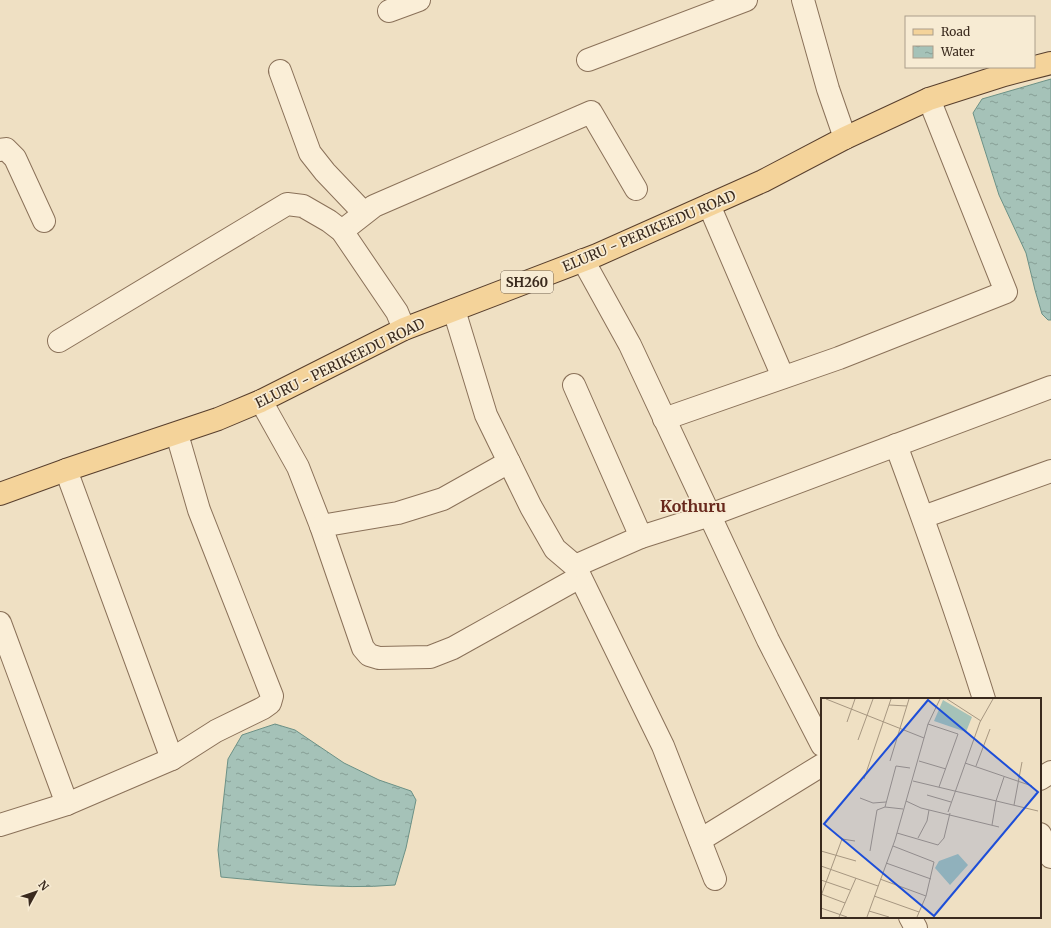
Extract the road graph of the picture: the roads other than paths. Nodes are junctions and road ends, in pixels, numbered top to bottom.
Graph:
1 (419, 0) edge
2 (746, 0) edge
3 (803, 0) edge
4 (389, 11) dead end
5 (588, 60) dead end
6 (1051, 63) edge
7 (1035, 67) edge
8 (1031, 68) edge
9 (280, 71) dead end
10 (929, 99) junction
11 (845, 138) junction
12 (0, 150) edge
13 (636, 189) dead end
14 (709, 205) junction
15 (364, 214) junction
16 (44, 221) dead end
17 (342, 231) junction
18 (584, 260) junction
19 (454, 310) junction
20 (401, 321) junction
21 (59, 341) dead end
22 (782, 377) junction
23 (574, 385) dead end
24 (1051, 387) edge
25 (261, 401) junction
26 (664, 419) junction
27 (177, 434) junction
28 (896, 445) junction
29 (509, 462) junction
30 (66, 470) junction
31 (1051, 471) edge
32 (0, 494) edge
33 (710, 515) junction
34 (923, 517) junction
35 (321, 526) junction
36 (640, 537) junction
37 (577, 572) junction
38 (0, 623) edge
39 (984, 698) edge
40 (821, 743) edge
41 (172, 759) junction
42 (821, 766) edge
43 (1051, 772) edge
44 (1041, 778) edge
45 (67, 804) junction
46 (0, 825) edge
47 (1041, 836) edge
48 (700, 840) junction
49 (1051, 857) edge
50 (715, 879) dead end
51 (911, 918) edge
52 (916, 928) edge

1 - 4 street
2 - 5 street
3 - 11 street
6 - 7 main road, ELURU - PERIKEEDU ROAD / SH260
8 - 10 main road, ELURU - PERIKEEDU ROAD / SH260
9 - 15 street
10 - 11 main road, ELURU - PERIKEEDU ROAD / SH260
10 - 22 street
11 - 14 main road, ELURU - PERIKEEDU ROAD / SH260
12 - 16 street
13 - 15 street
14 - 18 main road, ELURU - PERIKEEDU ROAD / SH260
14 - 22 street
15 - 17 street
17 - 20 street
17 - 21 street
18 - 19 main road, ELURU - PERIKEEDU ROAD / SH260
18 - 26 street
19 - 20 main road, ELURU - PERIKEEDU ROAD / SH260
19 - 29 street
20 - 25 main road, ELURU - PERIKEEDU ROAD / SH260
22 - 26 street
23 - 36 street
24 - 28 street
25 - 27 main road, ELURU - PERIKEEDU ROAD / SH260
25 - 35 street
26 - 33 street
27 - 30 main road, ELURU - PERIKEEDU ROAD / SH260
27 - 41 street
28 - 33 street
28 - 34 street
29 - 35 street
29 - 37 street
30 - 32 main road, ELURU - PERIKEEDU ROAD / SH260
30 - 41 street
31 - 34 street
33 - 36 street
33 - 40 street
34 - 39 street
35 - 37 street
36 - 37 street
37 - 48 street
38 - 45 street
41 - 45 street
42 - 48 street
43 - 44 street
45 - 46 street
47 - 49 street
48 - 50 street
51 - 52 street

